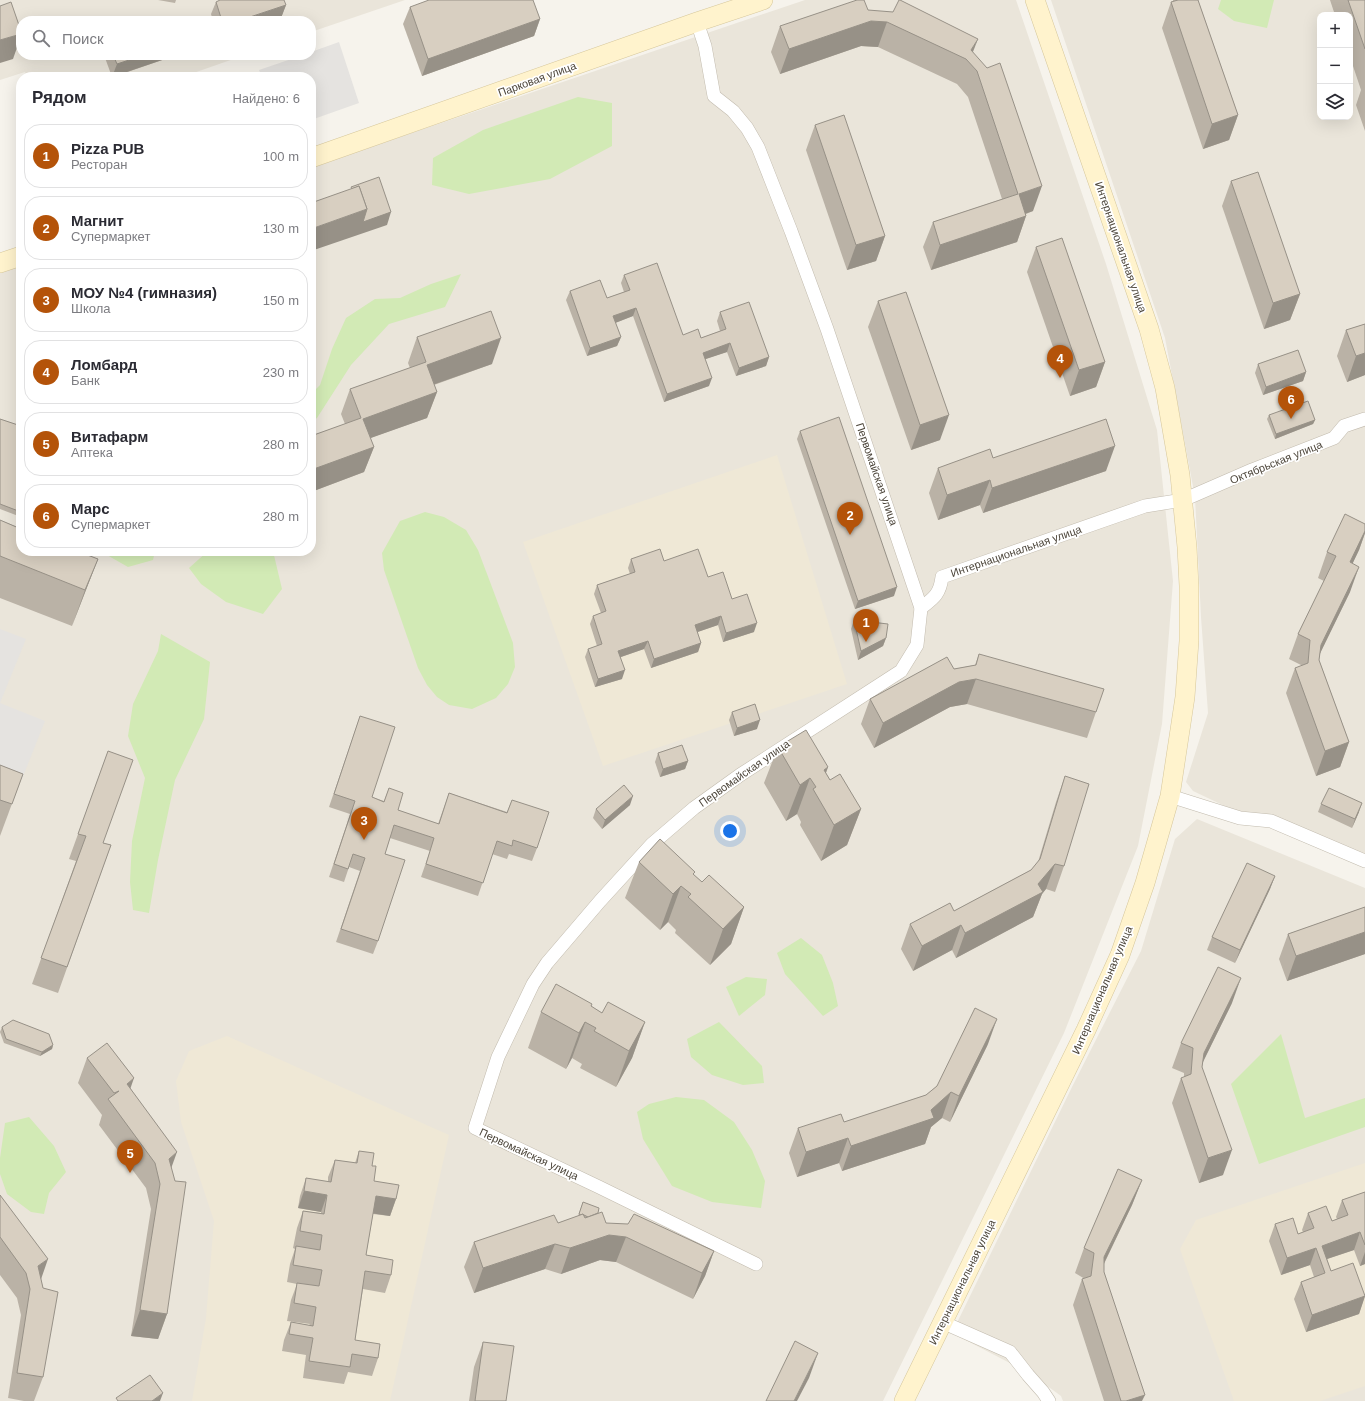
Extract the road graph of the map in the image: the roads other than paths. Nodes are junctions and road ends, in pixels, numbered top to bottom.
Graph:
1 (763, 0) edge
2 (1035, 0) edge
3 (697, 22) junction
4 (316, 156) edge
5 (16, 258) edge
6 (0, 263) edge
7 (1365, 419) edge
8 (1183, 500) junction
9 (921, 608) junction
10 (1170, 796) junction
11 (1365, 861) edge
12 (756, 1264) dead end
13 (942, 1322) junction
14 (904, 1401) edge
15 (1049, 1401) edge

1 - 3 main road, Парковая улица
2 - 8 main road, Интернациональная улица
3 - 4 main road, Парковая улица
3 - 9 street, Первомайская улица
5 - 6 main road
7 - 8 street, Октябрьская улица
8 - 9 street, Интернациональная улица
8 - 10 main road, Интернациональная улица
9 - 12 street, Первомайская улица
10 - 11 street
10 - 13 main road, Интернациональная улица
13 - 14 main road, Интернациональная улица
13 - 15 street

